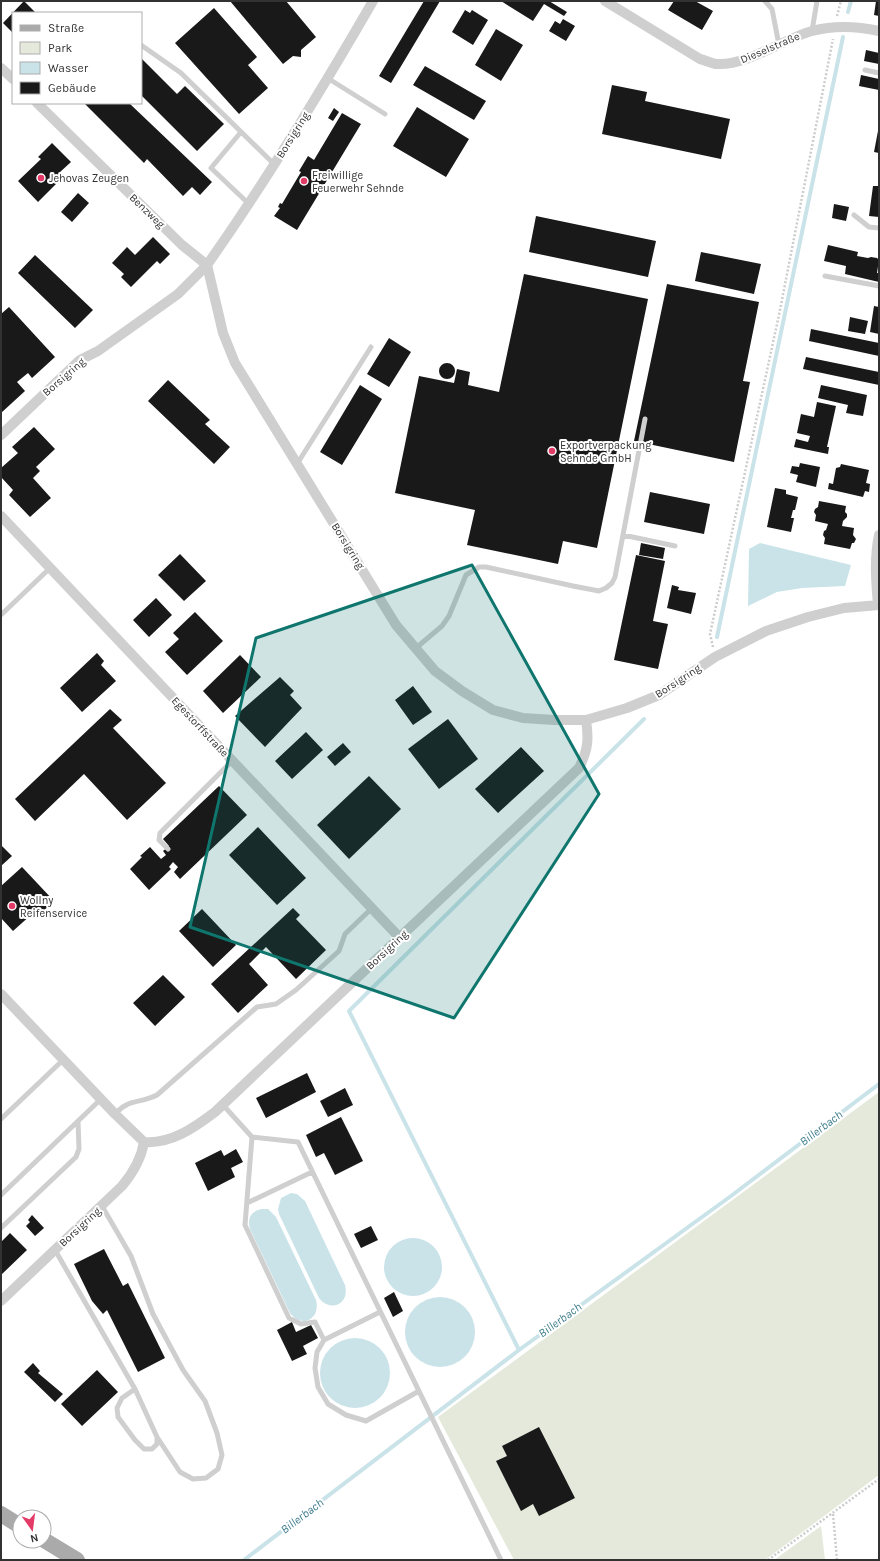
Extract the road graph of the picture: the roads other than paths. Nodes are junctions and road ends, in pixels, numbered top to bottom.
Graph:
1 (373, 1) edge
2 (605, 1) edge
3 (765, 1) edge
4 (817, 1) edge
5 (879, 30) edge
6 (812, 31) junction
7 (779, 45) junction
8 (142, 46) edge
9 (1, 68) edge
10 (865, 70) dead end
11 (879, 73) edge
12 (12, 78) edge
13 (329, 78) junction
14 (38, 104) edge
15 (385, 114) dead end
16 (240, 132) junction
17 (275, 165) junction
18 (250, 204) junction
19 (854, 215) dead end
20 (879, 228) edge
21 (207, 265) junction
22 (825, 276) dead end
23 (879, 286) edge
24 (371, 347) dead end
25 (645, 419) dead end
26 (1, 435) edge
27 (297, 464) junction
28 (1, 516) edge
29 (623, 535) junction
30 (879, 535) edge
31 (675, 546) dead end
32 (50, 568) junction
33 (879, 605) edge
34 (2, 614) edge
35 (416, 648) junction
36 (586, 720) junction
37 (232, 761) junction
38 (168, 849) dead end
39 (371, 908) junction
40 (400, 938) junction
41 (1, 994) edge
42 (63, 1060) junction
43 (101, 1099) junction
44 (223, 1105) junction
45 (115, 1114) junction
46 (1, 1119) edge
47 (78, 1121) junction
48 (252, 1137) junction
49 (144, 1142) junction
50 (312, 1172) junction
51 (1, 1195) edge
52 (247, 1203) junction
53 (102, 1206) junction
54 (1, 1228) edge
55 (55, 1250) junction
56 (1, 1301) edge
57 (380, 1312) junction
58 (324, 1340) junction
59 (135, 1389) junction
60 (418, 1391) junction
61 (157, 1437) junction
62 (1, 1514) edge
63 (12, 1521) edge
64 (52, 1545) edge
65 (76, 1560) edge
66 (501, 1560) edge

1 - 13 street, Borsigring
2 - 7 street, Dieselstraße
3 - 7 lane
4 - 6 lane
5 - 6 street, Dieselstraße
6 - 7 street, Dieselstraße
8 - 16 lane
9 - 12 street
10 - 11 lane
13 - 15 lane
13 - 17 street, Borsigring
14 - 21 street, Benzweg
16 - 17 lane
16 - 18 lane
17 - 18 street, Borsigring
18 - 21 street, Borsigring
19 - 20 lane
21 - 26 street, Borsigring
21 - 27 street, Borsigring
22 - 23 lane
24 - 27 lane
25 - 29 lane
27 - 35 street, Borsigring
28 - 32 street, Egestorffstraße
29 - 31 lane
29 - 35 lane
30 - 33 street
32 - 34 lane
32 - 37 street, Egestorffstraße
33 - 36 street, Borsigring
35 - 36 street, Borsigring
36 - 40 street, Borsigring
37 - 38 lane
37 - 39 street, Egestorffstraße
39 - 40 street, Egestorffstraße
39 - 45 lane
40 - 44 street, Borsigring
41 - 42 street
42 - 43 street
42 - 46 lane
43 - 45 street
43 - 47 lane
44 - 48 lane
44 - 49 street, Borsigring
45 - 49 street
47 - 51 lane
47 - 54 lane
48 - 50 lane
48 - 52 lane
49 - 53 street, Borsigring
50 - 52 lane
50 - 57 lane
52 - 58 lane
53 - 55 street, Borsigring
53 - 61 lane
55 - 56 street, Borsigring
55 - 59 lane
57 - 58 lane
57 - 60 lane
58 - 60 lane
59 - 61 lane
59 - 61 lane
60 - 66 lane
62 - 63 main road
64 - 65 main road

